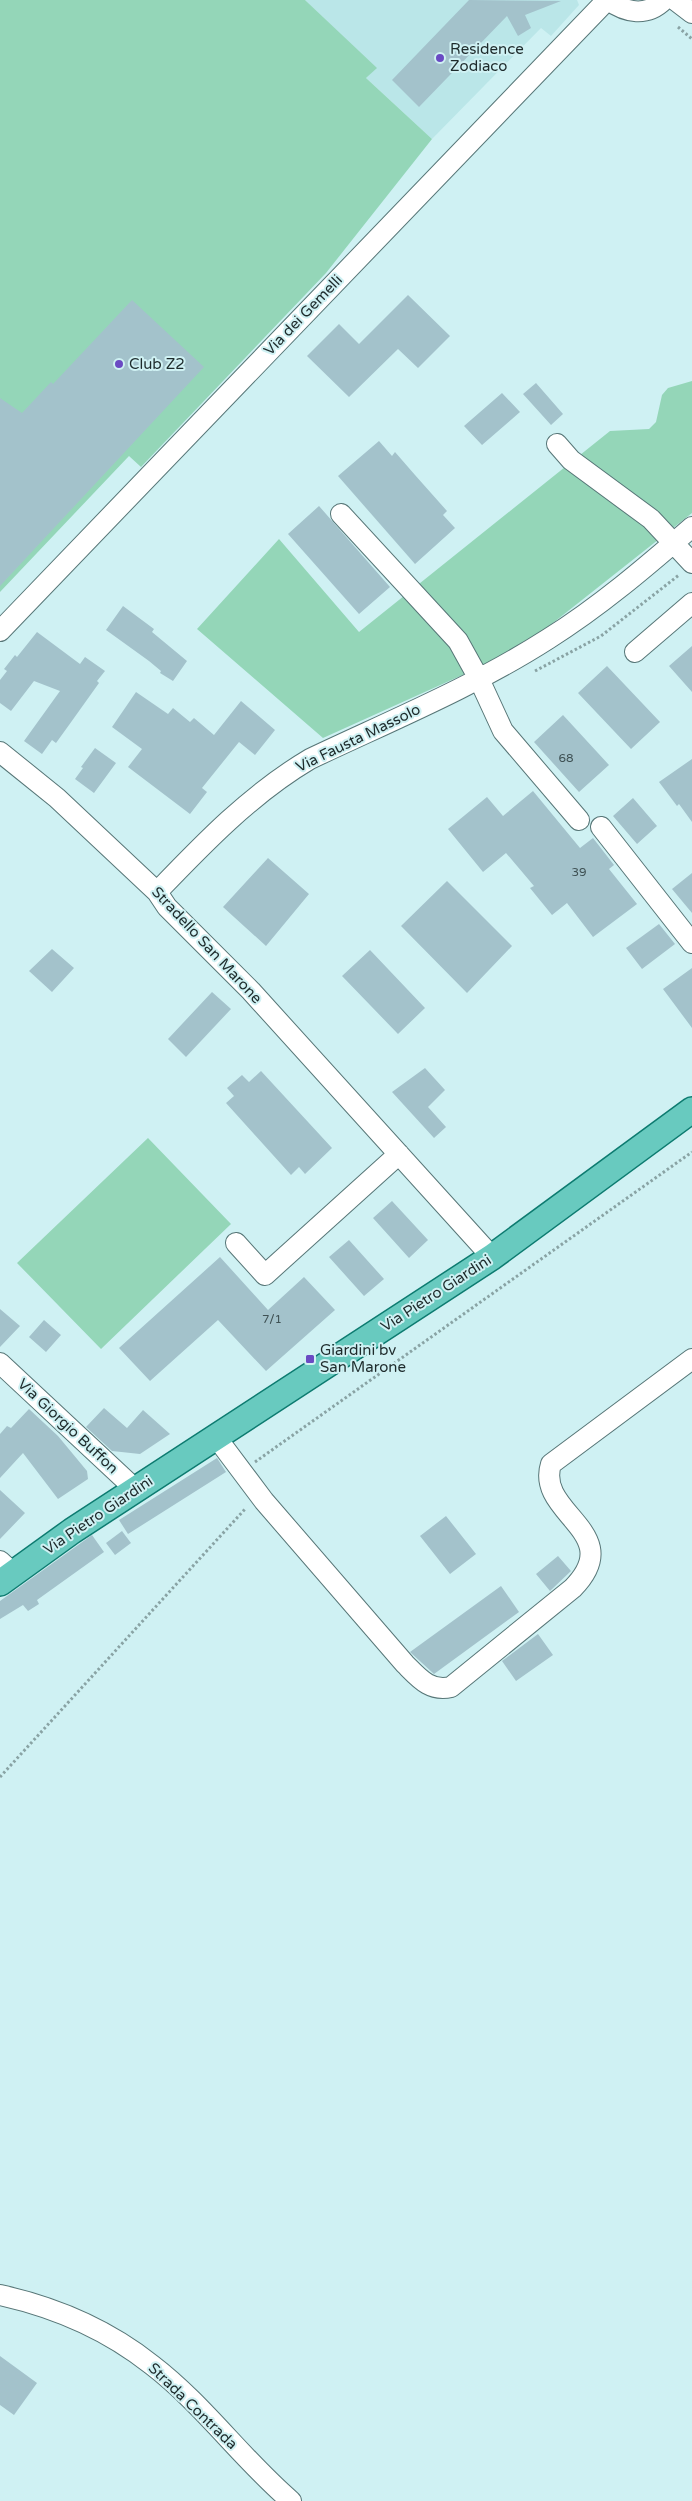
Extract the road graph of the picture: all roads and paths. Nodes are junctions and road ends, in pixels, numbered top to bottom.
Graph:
1 (607, 0) edge
2 (664, 0) edge
3 (675, 0) edge
4 (692, 13) edge
5 (557, 444) dead end
6 (341, 514) dead end
7 (692, 527) edge
8 (675, 542) junction
9 (692, 563) edge
10 (692, 603) edge
11 (0, 631) edge
12 (635, 652) dead end
13 (480, 679) junction
14 (0, 752) edge
15 (579, 820) dead end
16 (601, 827) dead end
17 (157, 892) junction
18 (692, 943) edge
19 (692, 1110) edge
20 (692, 1152) edge
21 (399, 1154) junction
22 (236, 1243) dead end
23 (492, 1257) junction
24 (692, 1359) edge
25 (0, 1363) edge
26 (216, 1438) junction
27 (242, 1472) junction
28 (136, 1489) junction
29 (249, 1504) dead end
30 (4, 1573) edge
31 (0, 1777) edge
32 (0, 2296) edge
33 (291, 2501) edge

1 - 2 street
1 - 11 street, Via dei Gemelli
3 - 4 street
5 - 8 street
6 - 13 street
7 - 8 street, Via Fausta Massolo
8 - 9 street
8 - 13 street, Via Fausta Massolo
10 - 12 street
13 - 15 street
13 - 17 street, Via Fausta Massolo
14 - 17 street, Stradello San Marone
16 - 18 street
17 - 21 street, Stradello San Marone
19 - 23 main road, Via Pietro Giardini
20 - 27 path
21 - 22 street
21 - 23 street, Stradello San Marone
23 - 26 main road, Via Pietro Giardini
24 - 27 street
25 - 28 street, Via Giorgio Buffon
26 - 27 street
26 - 28 main road, Via Pietro Giardini
28 - 30 main road, Via Pietro Giardini
29 - 31 path
32 - 33 street, Strada Contrada

